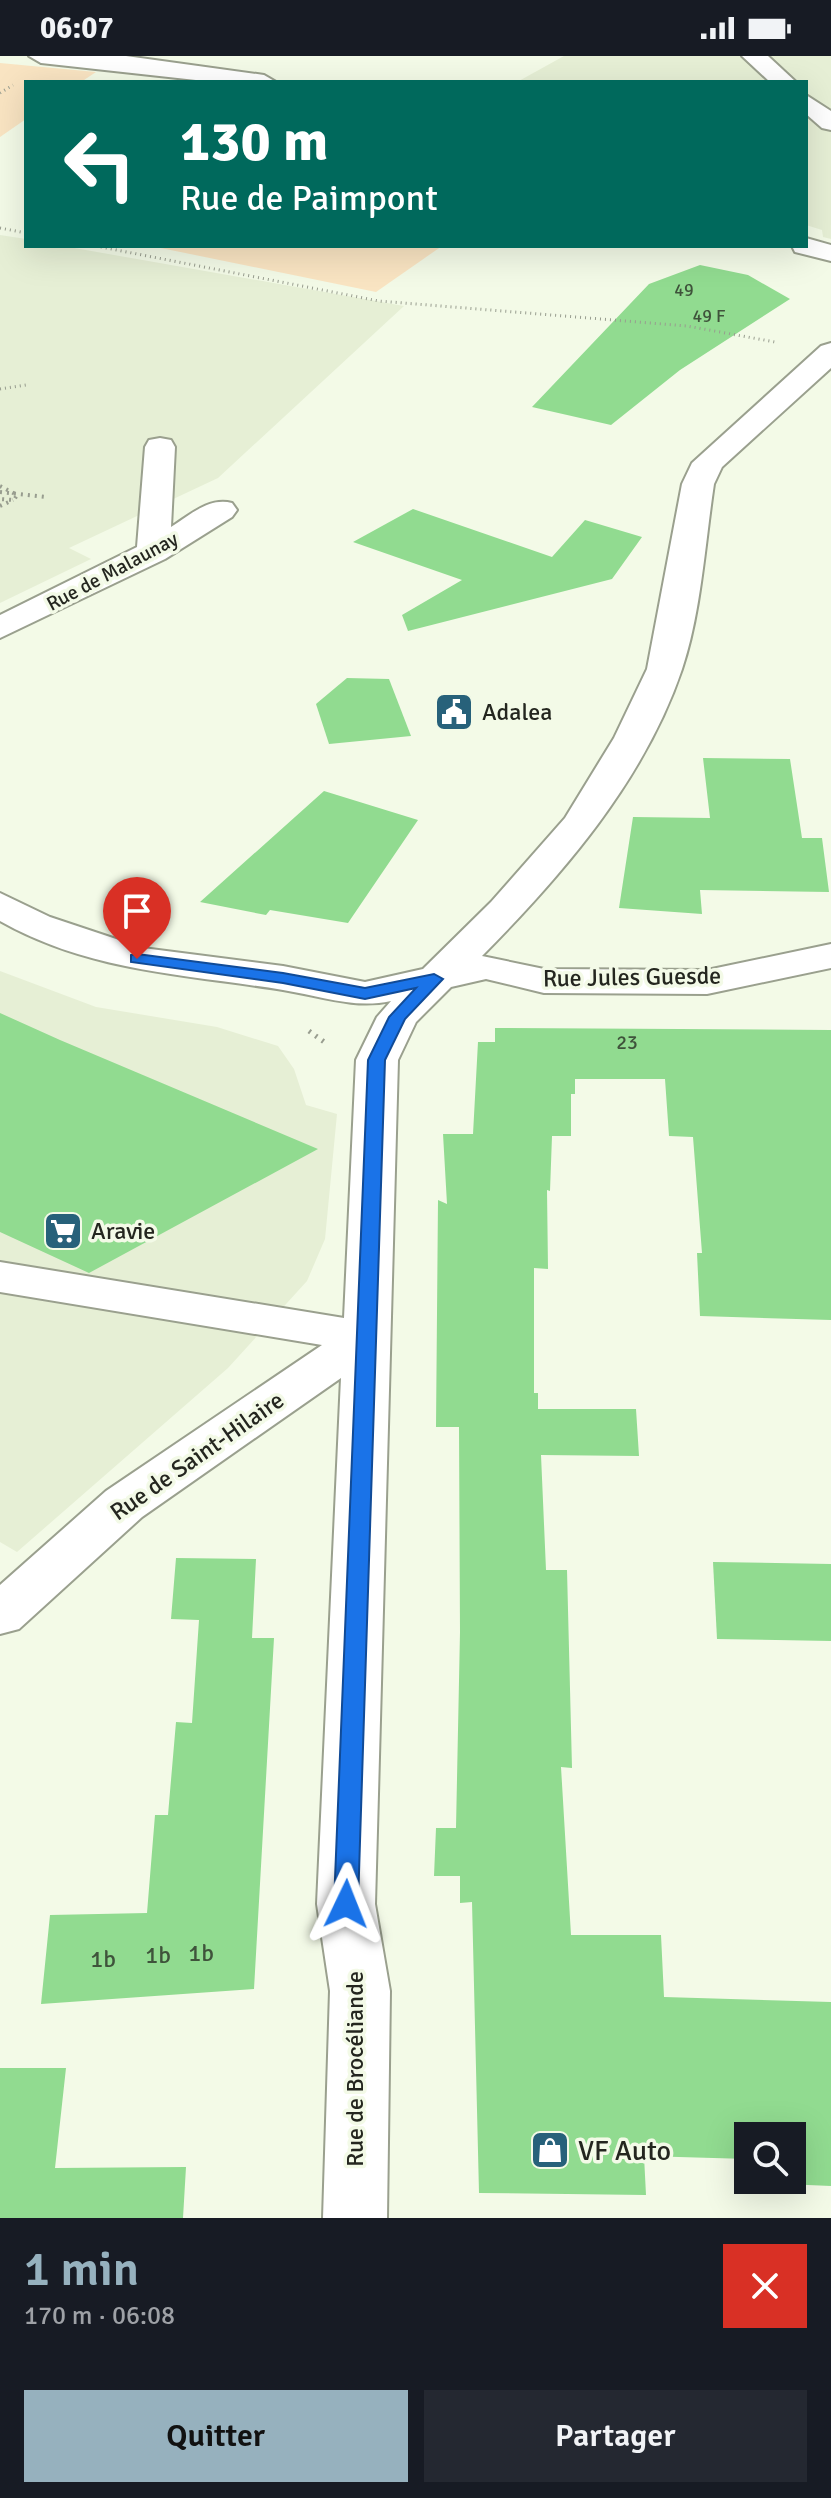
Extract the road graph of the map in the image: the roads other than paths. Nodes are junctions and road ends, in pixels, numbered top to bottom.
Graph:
1 (41, 56) edge
2 (754, 56) edge
3 (143, 60) edge
4 (253, 80) edge
5 (782, 80) edge
6 (808, 104) edge
7 (831, 123) edge
8 (808, 247) edge
9 (831, 253) edge
10 (829, 354) edge
11 (160, 447) dead end
12 (221, 510) dead end
13 (153, 552) junction
14 (0, 628) edge
15 (0, 905) edge
16 (831, 956) edge
17 (434, 979) junction
18 (0, 1277) edge
19 (367, 1337) junction
20 (0, 1615) edge
21 (355, 2218) edge

1 - 3 street
2 - 5 street
3 - 4 street
6 - 7 street
8 - 9 street
10 - 17 street, Rue de Brocéliande
11 - 13 street
12 - 13 street, Rue de Malaunay
13 - 14 street, Rue de Malaunay
15 - 17 street, Rue Jules Guesde
16 - 17 street, Rue Jules Guesde
17 - 19 street, Rue de Brocéliande
18 - 19 street
19 - 20 street, Rue de Saint-Hilaire
19 - 21 street, Rue de Brocéliande

